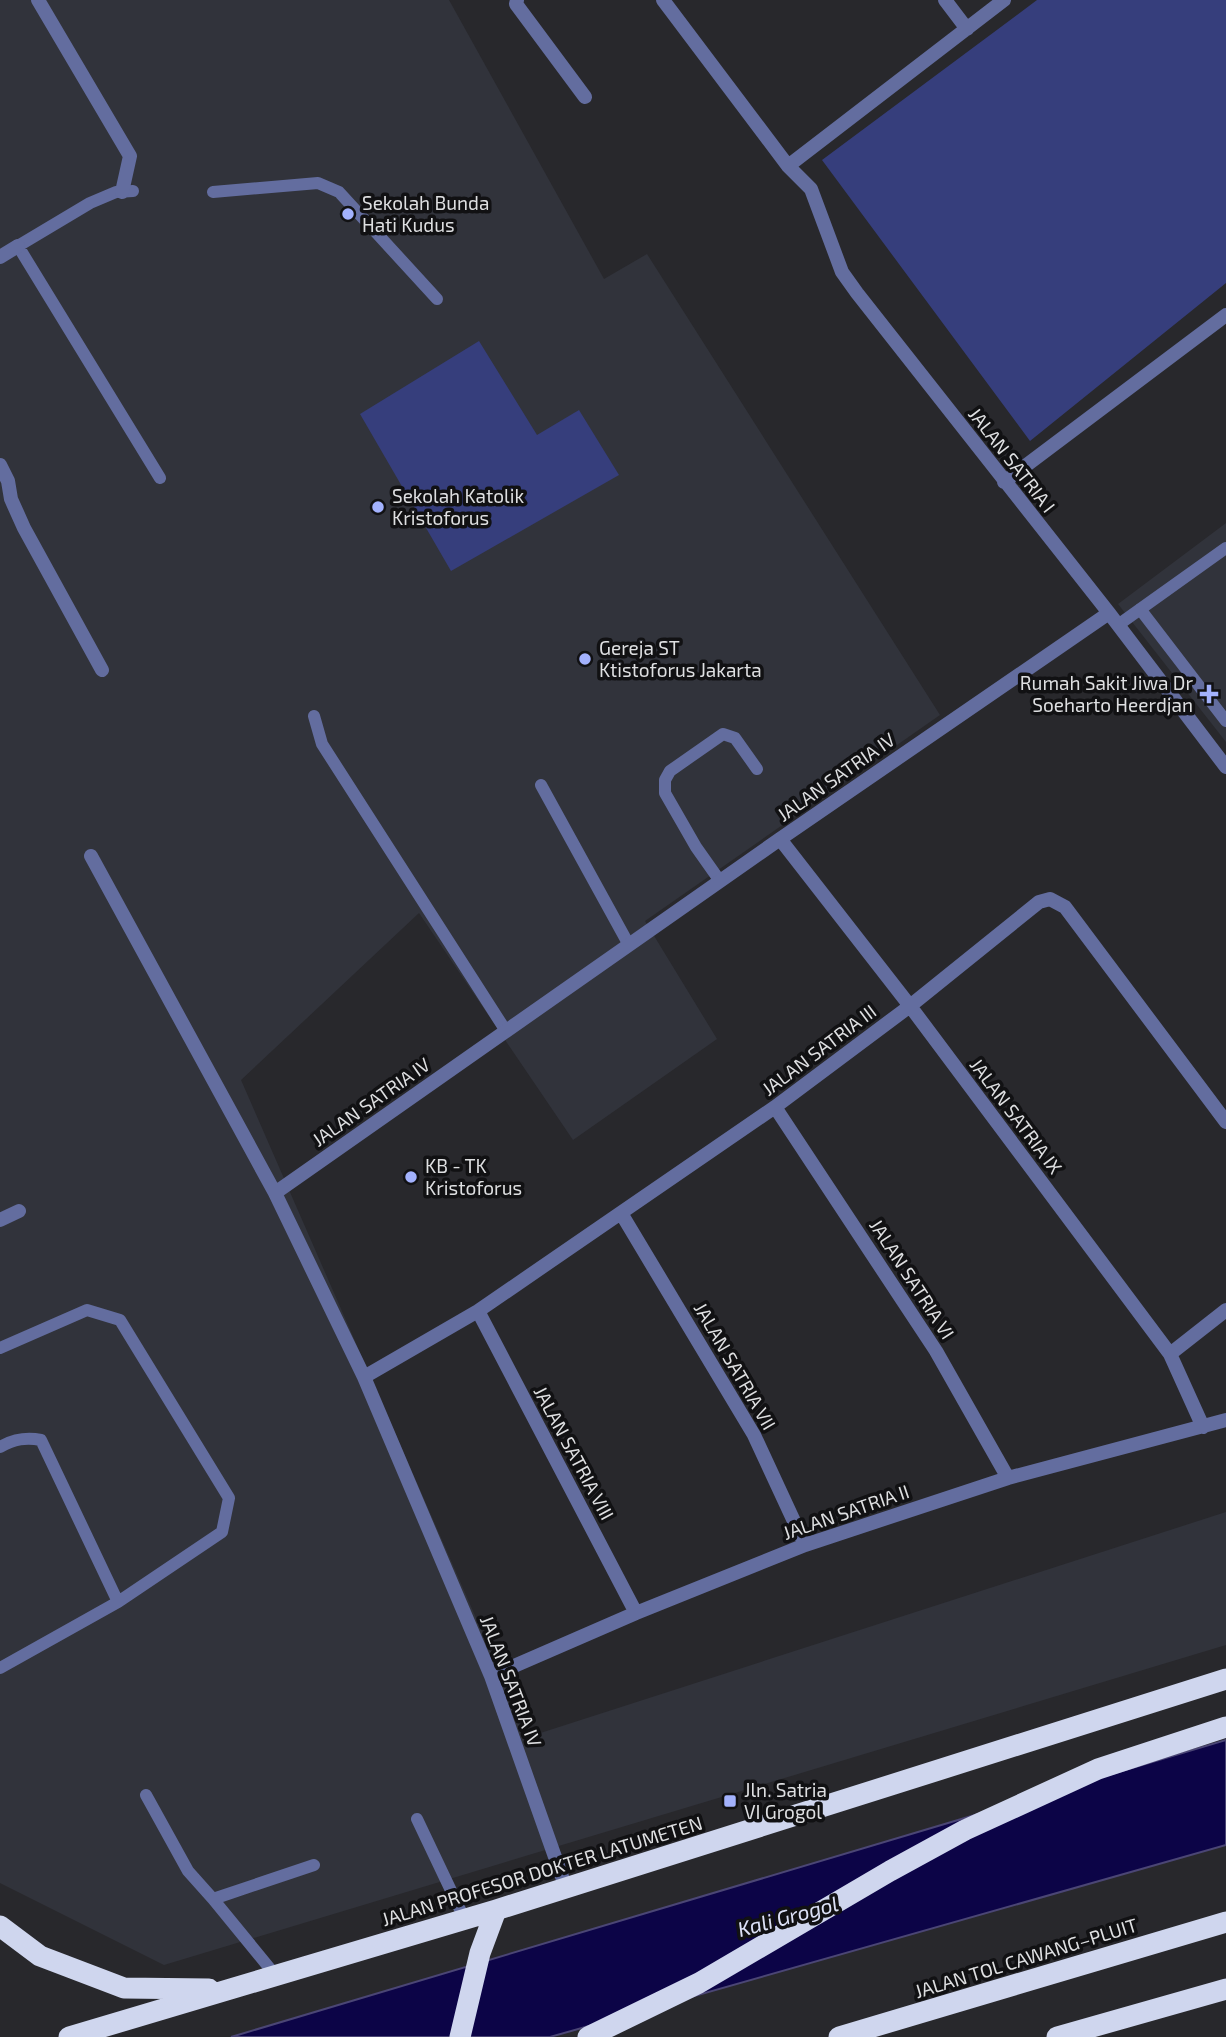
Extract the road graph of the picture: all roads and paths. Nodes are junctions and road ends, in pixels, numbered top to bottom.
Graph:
1 (38, 0) edge
2 (517, 0) edge
3 (663, 0) edge
4 (945, 0) edge
5 (1004, 0) edge
6 (967, 29) junction
7 (585, 97) dead end
8 (788, 166) junction
9 (127, 191) joint
10 (213, 192) dead end
11 (18, 246) junction
12 (0, 257) edge
13 (437, 299) dead end
14 (1226, 315) edge
15 (0, 466) edge
16 (160, 478) dead end
17 (1004, 482) junction
18 (1226, 548) edge
19 (1140, 609) junction
20 (1113, 619) junction
21 (102, 670) dead end
22 (314, 716) dead end
23 (1226, 722) edge
24 (1226, 767) edge
25 (757, 769) dead end
26 (541, 785) dead end
27 (780, 839) junction
28 (90, 856) dead end
29 (720, 881) junction
30 (629, 945) junction
31 (910, 1006) junction
32 (506, 1031) junction
33 (775, 1107) junction
34 (1226, 1122) edge
35 (275, 1193) junction
36 (19, 1211) dead end
37 (621, 1213) junction
38 (0, 1220) edge
39 (1226, 1310) edge
40 (478, 1311) junction
41 (0, 1348) edge
42 (1170, 1354) junction
43 (364, 1377) junction
44 (1226, 1420) edge
45 (1203, 1427) junction
46 (0, 1447) edge
47 (1008, 1478) junction
48 (805, 1545) junction
49 (118, 1602) junction
50 (636, 1613) junction
51 (0, 1668) edge
52 (491, 1676) junction
53 (1226, 1679) edge
54 (1222, 1728) edge
55 (146, 1795) dead end
56 (417, 1819) dead end
57 (314, 1866) dead end
58 (566, 1888) junction
59 (214, 1899) junction
60 (496, 1910) junction
61 (465, 1920) junction
62 (1226, 1922) edge
63 (0, 1926) edge
64 (276, 1976) junction
65 (1226, 1989) edge
66 (230, 1990) junction
67 (69, 2037) edge
68 (460, 2037) edge
69 (588, 2037) edge
70 (839, 2037) edge
71 (1058, 2037) edge

1 - 9 street
2 - 7 street
3 - 8 street, JALAN SATRIA I
4 - 6 street
5 - 6 street
6 - 8 street
8 - 17 street, JALAN SATRIA I
9 - 11 lane
10 - 13 lane
11 - 12 street
11 - 16 lane
14 - 17 street
15 - 21 street
17 - 20 street, JALAN SATRIA I
18 - 19 lane
19 - 20 lane
19 - 23 lane
20 - 24 street, JALAN SATRIA I
20 - 27 street, JALAN SATRIA IV
22 - 32 lane
25 - 29 lane
26 - 30 lane
27 - 29 street, JALAN SATRIA IV
27 - 31 street, JALAN SATRIA IX
28 - 35 street
29 - 30 street, JALAN SATRIA IV
30 - 32 street, JALAN SATRIA IV
31 - 33 street, JALAN SATRIA III
31 - 34 street, JALAN SATRIA III
31 - 42 street, JALAN SATRIA IX
32 - 35 street, JALAN SATRIA IV
33 - 37 street, JALAN SATRIA III
33 - 47 street, JALAN SATRIA VI
35 - 43 street, JALAN SATRIA IV
36 - 38 street
37 - 40 street, JALAN SATRIA III
37 - 48 street, JALAN SATRIA VII
39 - 42 street
40 - 43 street, JALAN SATRIA III
40 - 50 street, JALAN SATRIA VIII
41 - 49 lane
42 - 45 street, JALAN SATRIA IX
43 - 52 street, JALAN SATRIA IV
44 - 45 street, JALAN SATRIA II
45 - 47 street, JALAN SATRIA II
46 - 49 lane
47 - 48 street, JALAN SATRIA II
48 - 50 street, JALAN SATRIA II
49 - 51 lane
50 - 52 street, JALAN SATRIA II
52 - 58 street, JALAN SATRIA IV
53 - 58 highway, JALAN PROFESOR DOKTER LATUMETEN
54 - 69 highway
55 - 59 lane
56 - 61 lane
57 - 59 lane
58 - 60 highway, JALAN PROFESOR DOKTER LATUMETEN
59 - 64 lane
60 - 61 highway, JALAN PROFESOR DOKTER LATUMETEN
60 - 68 highway
61 - 64 highway, JALAN PROFESOR DOKTER LATUMETEN
62 - 70 highway, JALAN TOL CAWANG–PLUIT
63 - 66 highway
64 - 66 highway, JALAN PROFESOR DOKTER LATUMETEN
65 - 71 highway
66 - 67 highway, JALAN PROFESOR DOKTER LATUMETEN

